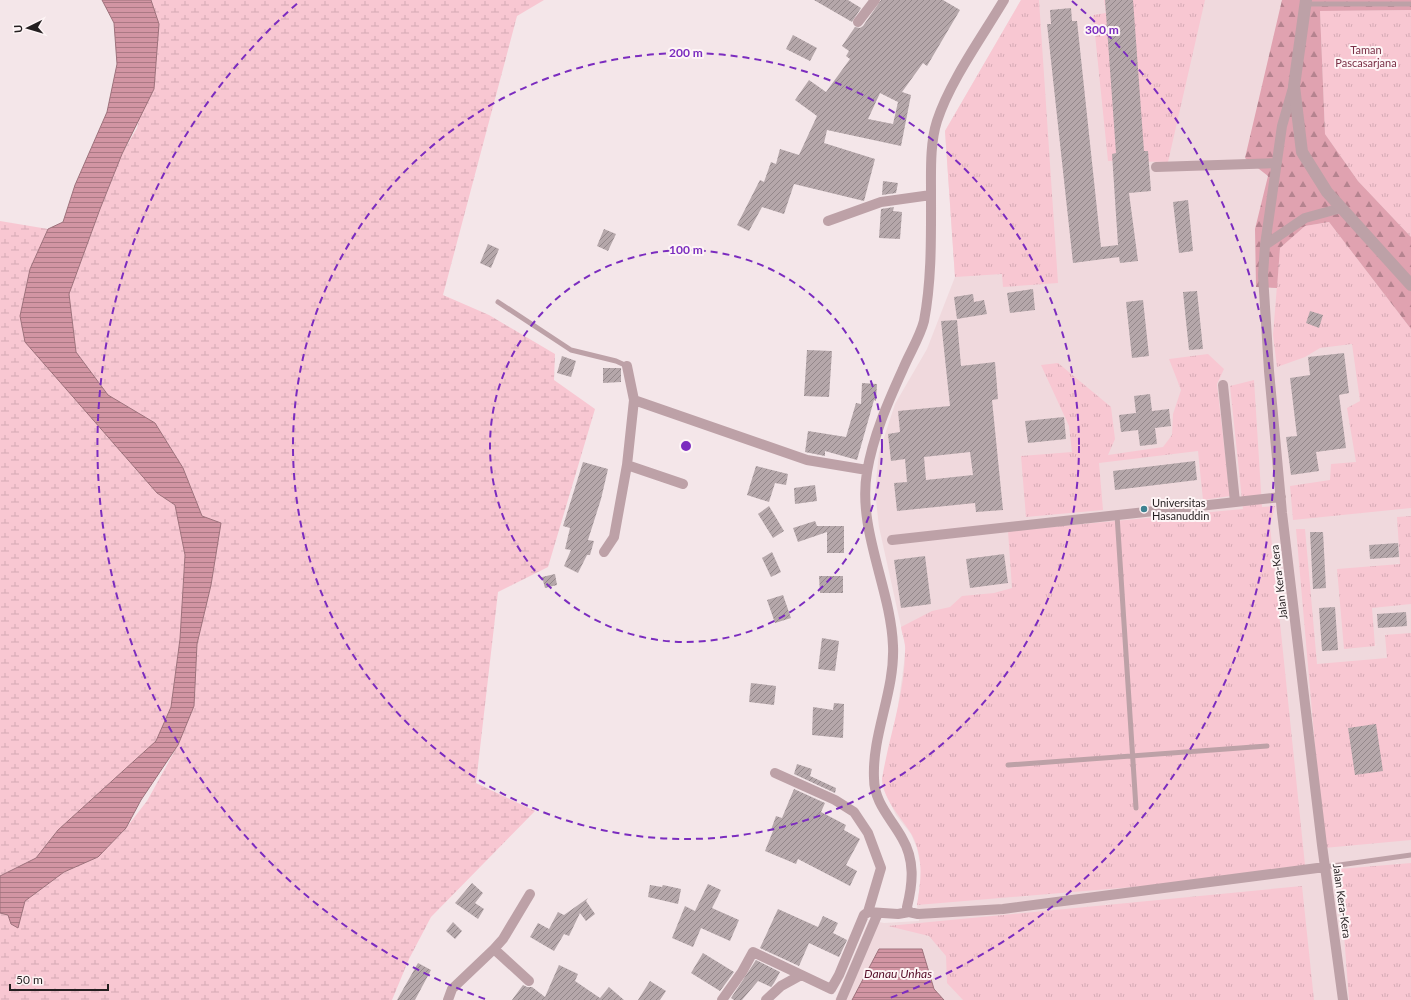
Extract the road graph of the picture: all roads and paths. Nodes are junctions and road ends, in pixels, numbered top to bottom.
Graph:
1 (875, 0) edge
2 (1004, 0) edge
3 (1305, 2) edge
4 (1411, 4) edge
5 (858, 22) dead end
6 (1294, 86) junction
7 (1277, 163) junction
8 (1156, 167) dead end
9 (931, 195) junction
10 (1341, 208) junction
11 (828, 221) dead end
12 (1266, 245) junction
13 (1411, 285) edge
14 (498, 302) dead end
15 (627, 366) joint
16 (1223, 385) dead end
17 (634, 400) junction
18 (628, 465) junction
19 (863, 469) junction
20 (682, 484) dead end
21 (1281, 497) junction
22 (1235, 502) junction
23 (1117, 515) junction
24 (892, 540) dead end
25 (604, 552) dead end
26 (1267, 746) dead end
27 (1133, 756) junction
28 (1008, 765) dead end
29 (775, 773) dead end
30 (1136, 808) dead end
31 (1411, 855) edge
32 (1325, 867) junction
33 (530, 894) dead end
34 (909, 912) junction
35 (873, 913) junction
36 (494, 949) junction
37 (800, 975) junction
38 (529, 981) dead end
39 (448, 1000) edge
40 (722, 1000) edge
41 (766, 1000) edge
42 (841, 1000) edge
43 (1343, 1000) edge

1 - 5 street
2 - 9 street
3 - 4 lane
3 - 6 street
6 - 7 street, Jalan Kera-Kera
6 - 10 street
7 - 8 street
7 - 12 street, Jalan Kera-Kera
9 - 11 street
9 - 19 street
10 - 12 street
10 - 13 street
12 - 21 street, Jalan Kera-Kera
14 - 15 lane
15 - 17 street
16 - 22 street
17 - 18 street
17 - 19 street
18 - 20 street
18 - 25 street
19 - 34 street
21 - 22 street
21 - 32 street, Jalan Kera-Kera
22 - 23 street
23 - 24 street
23 - 27 lane
26 - 27 lane
27 - 28 lane
27 - 30 lane
29 - 35 street
31 - 32 lane
32 - 34 street
32 - 43 street, Jalan Kera-Kera
33 - 36 street
34 - 35 street
35 - 37 street
35 - 42 street
36 - 38 street
36 - 39 street
37 - 40 street
37 - 41 street

